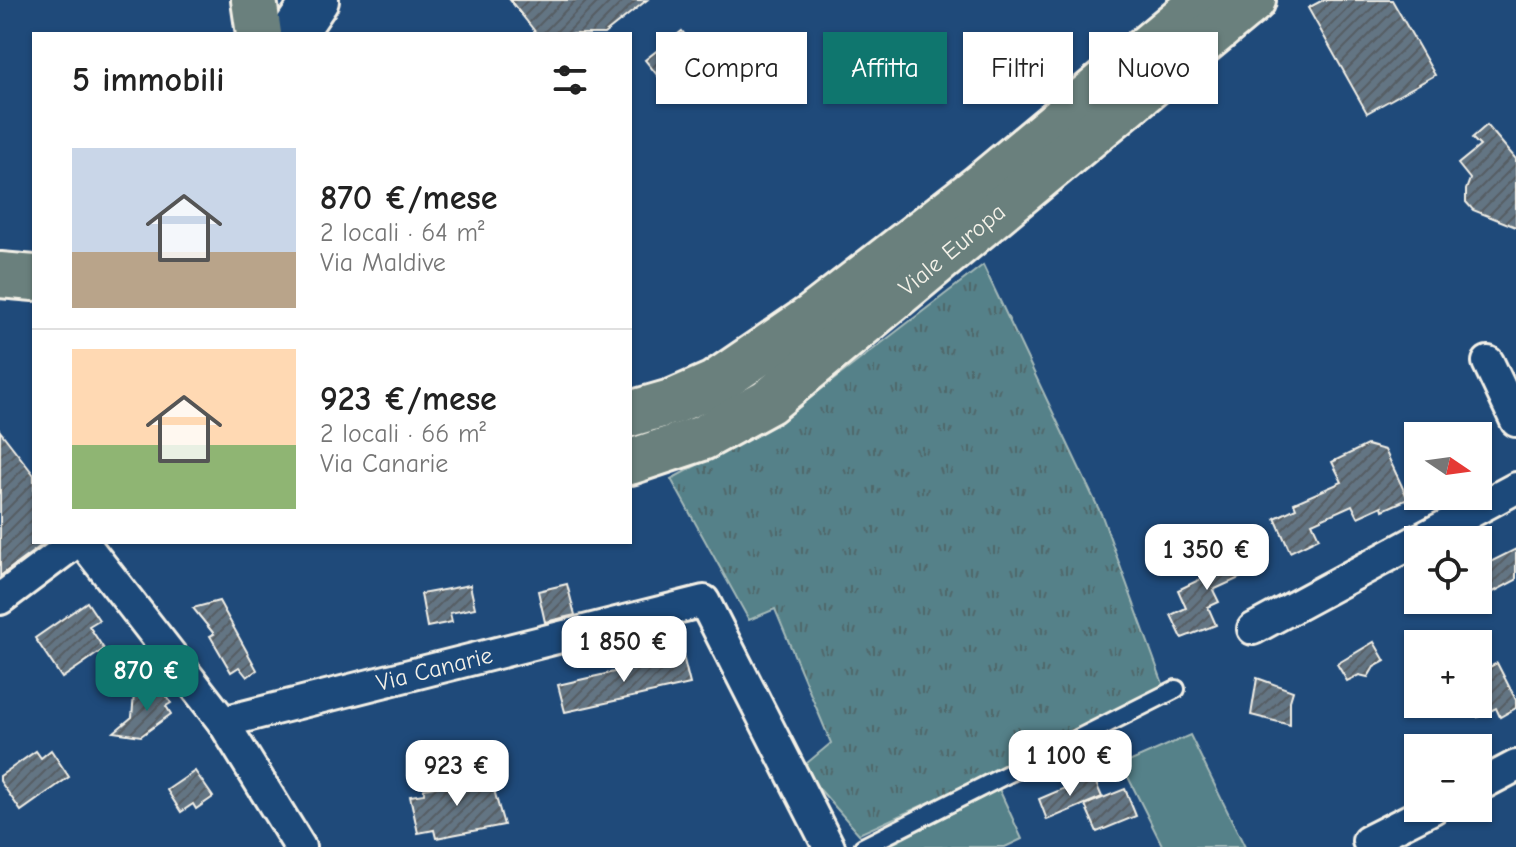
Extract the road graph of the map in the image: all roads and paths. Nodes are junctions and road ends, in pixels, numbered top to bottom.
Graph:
1 (254, 0) edge
2 (316, 0) edge
3 (1204, 0) edge
4 (1253, 0) edge
5 (259, 32) edge
6 (294, 32) edge
7 (0, 275) edge
8 (32, 278) edge
9 (32, 279) edge
10 (0, 301) edge
11 (1488, 362) dead end
12 (632, 413) edge
13 (1516, 421) edge
14 (632, 462) edge
15 (1516, 488) edge
16 (1444, 526) edge
17 (73, 544) edge
18 (85, 544) edge
19 (1404, 548) edge
20 (0, 599) edge
21 (1253, 629) dead end
22 (1176, 689) dead end
23 (223, 722) junction
24 (1516, 766) edge
25 (1492, 779) edge
26 (1405, 822) edge
27 (1368, 841) dead end
28 (300, 847) edge
29 (829, 847) edge
30 (863, 847) edge

1 - 5 main road
2 - 6 main road
3 - 12 main road, Viale Europa
4 - 14 main road, Viale Europa
7 - 8 main road
9 - 10 main road
11 - 13 street
15 - 16 street
17 - 20 street
18 - 23 street
19 - 21 street
22 - 30 lane
23 - 28 street
23 - 29 street, Via Canarie
24 - 25 street
26 - 27 street

